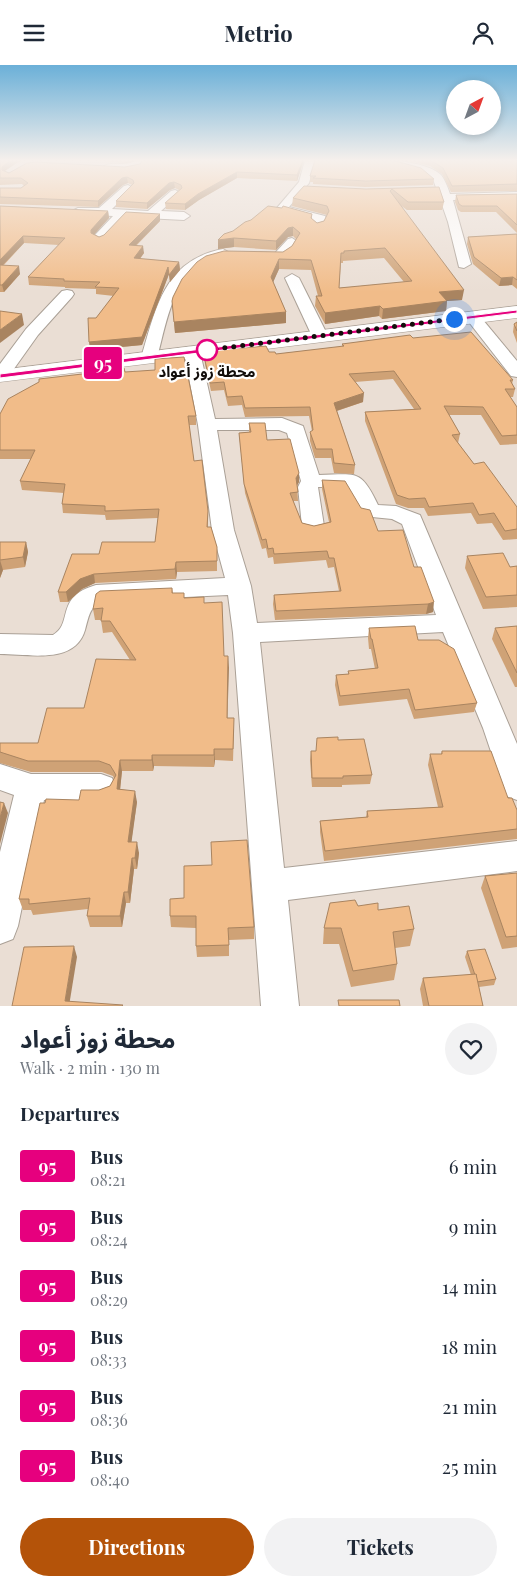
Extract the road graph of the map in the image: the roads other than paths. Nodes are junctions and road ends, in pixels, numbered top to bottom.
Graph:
1 (111, 204) edge
2 (163, 204) edge
3 (286, 204) edge
4 (446, 204) edge
5 (67, 210) edge
6 (102, 212) junction
7 (123, 213) junction
8 (151, 214) junction
9 (184, 216) dead end
10 (318, 226) edge
11 (99, 238) edge
12 (292, 242) edge
13 (464, 264) dead end
14 (292, 278) dead end
15 (67, 294) dead end
16 (517, 312) edge
17 (473, 317) junction
18 (320, 336) junction
19 (192, 352) junction
20 (149, 358) junction
21 (517, 372) edge
22 (0, 376) edge
23 (207, 425) junction
24 (311, 481) junction
25 (313, 526) edge
26 (238, 586) junction
27 (452, 623) junction
28 (246, 633) junction
29 (0, 644) edge
30 (0, 777) edge
31 (31, 787) junction
32 (101, 787) edge
33 (517, 787) edge
34 (517, 856) edge
35 (271, 886) junction
36 (0, 926) edge
37 (280, 1006) edge

1 - 6 street
2 - 8 street
3 - 10 street
4 - 13 street
5 - 6 street
6 - 7 street
7 - 8 street
7 - 11 street
8 - 9 street
12 - 20 street
14 - 18 street
15 - 22 street
16 - 17 main road
17 - 18 main road
17 - 21 street
18 - 19 main road
19 - 20 main road
19 - 23 street
20 - 22 main road
23 - 24 street
23 - 26 street
24 - 25 street
24 - 27 street
26 - 28 street
26 - 29 street
27 - 28 street
27 - 33 street
28 - 35 street
30 - 31 street
31 - 32 street
31 - 36 street
34 - 35 street
35 - 37 street

